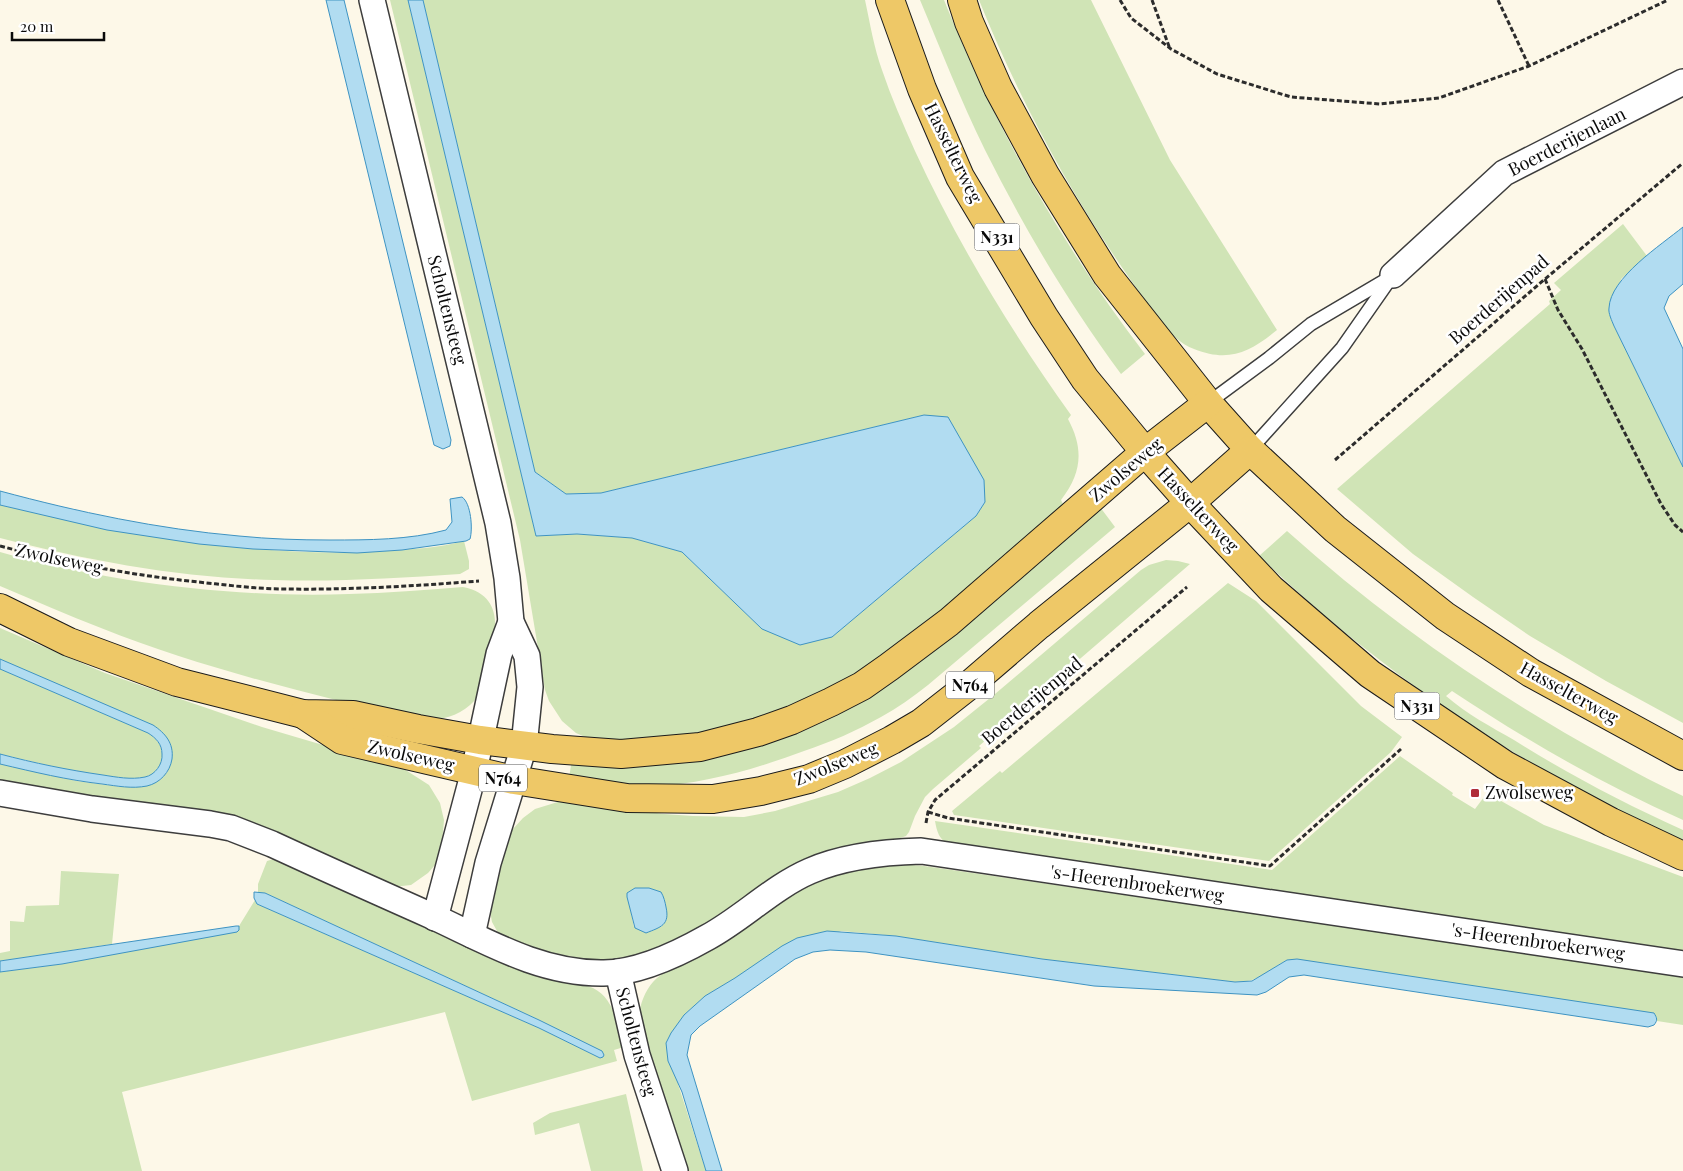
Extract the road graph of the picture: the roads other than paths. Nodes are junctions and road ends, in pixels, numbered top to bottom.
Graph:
1 (372, 0) edge
2 (890, 0) edge
3 (962, 0) edge
4 (1683, 82) edge
5 (1393, 276) junction
6 (1208, 403) junction
7 (1250, 450) junction
8 (1145, 452) junction
9 (1190, 503) junction
10 (0, 608) edge
11 (511, 622) junction
12 (303, 714) junction
13 (480, 740) junction
14 (524, 746) junction
15 (1683, 756) edge
16 (474, 771) junction
17 (514, 780) junction
18 (0, 793) edge
19 (1683, 856) edge
20 (435, 918) junction
21 (472, 935) junction
22 (1683, 964) edge
23 (618, 972) junction
24 (675, 1171) edge

1 - 11 street, Scholtensteeg
2 - 8 main road, Hasselterweg / N331
3 - 6 main road, Hasselterweg
4 - 5 street, Boerderijenlaan
5 - 6 lane, Boerderijenlaan
5 - 7 lane, Boerderijenlaan
6 - 7 main road, Hasselterweg
6 - 8 main road, Zwolseweg
7 - 9 main road, Zwolseweg
7 - 15 main road, Hasselterweg
8 - 9 main road, Hasselterweg / N331
8 - 14 main road, Zwolseweg / N764
9 - 17 main road, Zwolseweg / N764
9 - 19 main road, Hasselterweg / N331
10 - 12 main road, Zwolseweg / N764
11 - 13 street, Scholtensteeg
11 - 14 street, Scholtensteeg
12 - 13 main road, Zwolseweg / N764
12 - 16 main road, Zwolseweg / N764
13 - 14 main road, Zwolseweg / N764
13 - 16 street, Scholtensteeg
14 - 17 street, Scholtensteeg
16 - 17 main road, Zwolseweg / N764
16 - 20 street, Scholtensteeg
17 - 21 street, Scholtensteeg
18 - 20 street
20 - 21 street, Scholtensteeg
21 - 23 street, Scholtensteeg
22 - 23 street, 's-Heerenbroekerweg
23 - 24 street, Scholtensteeg

